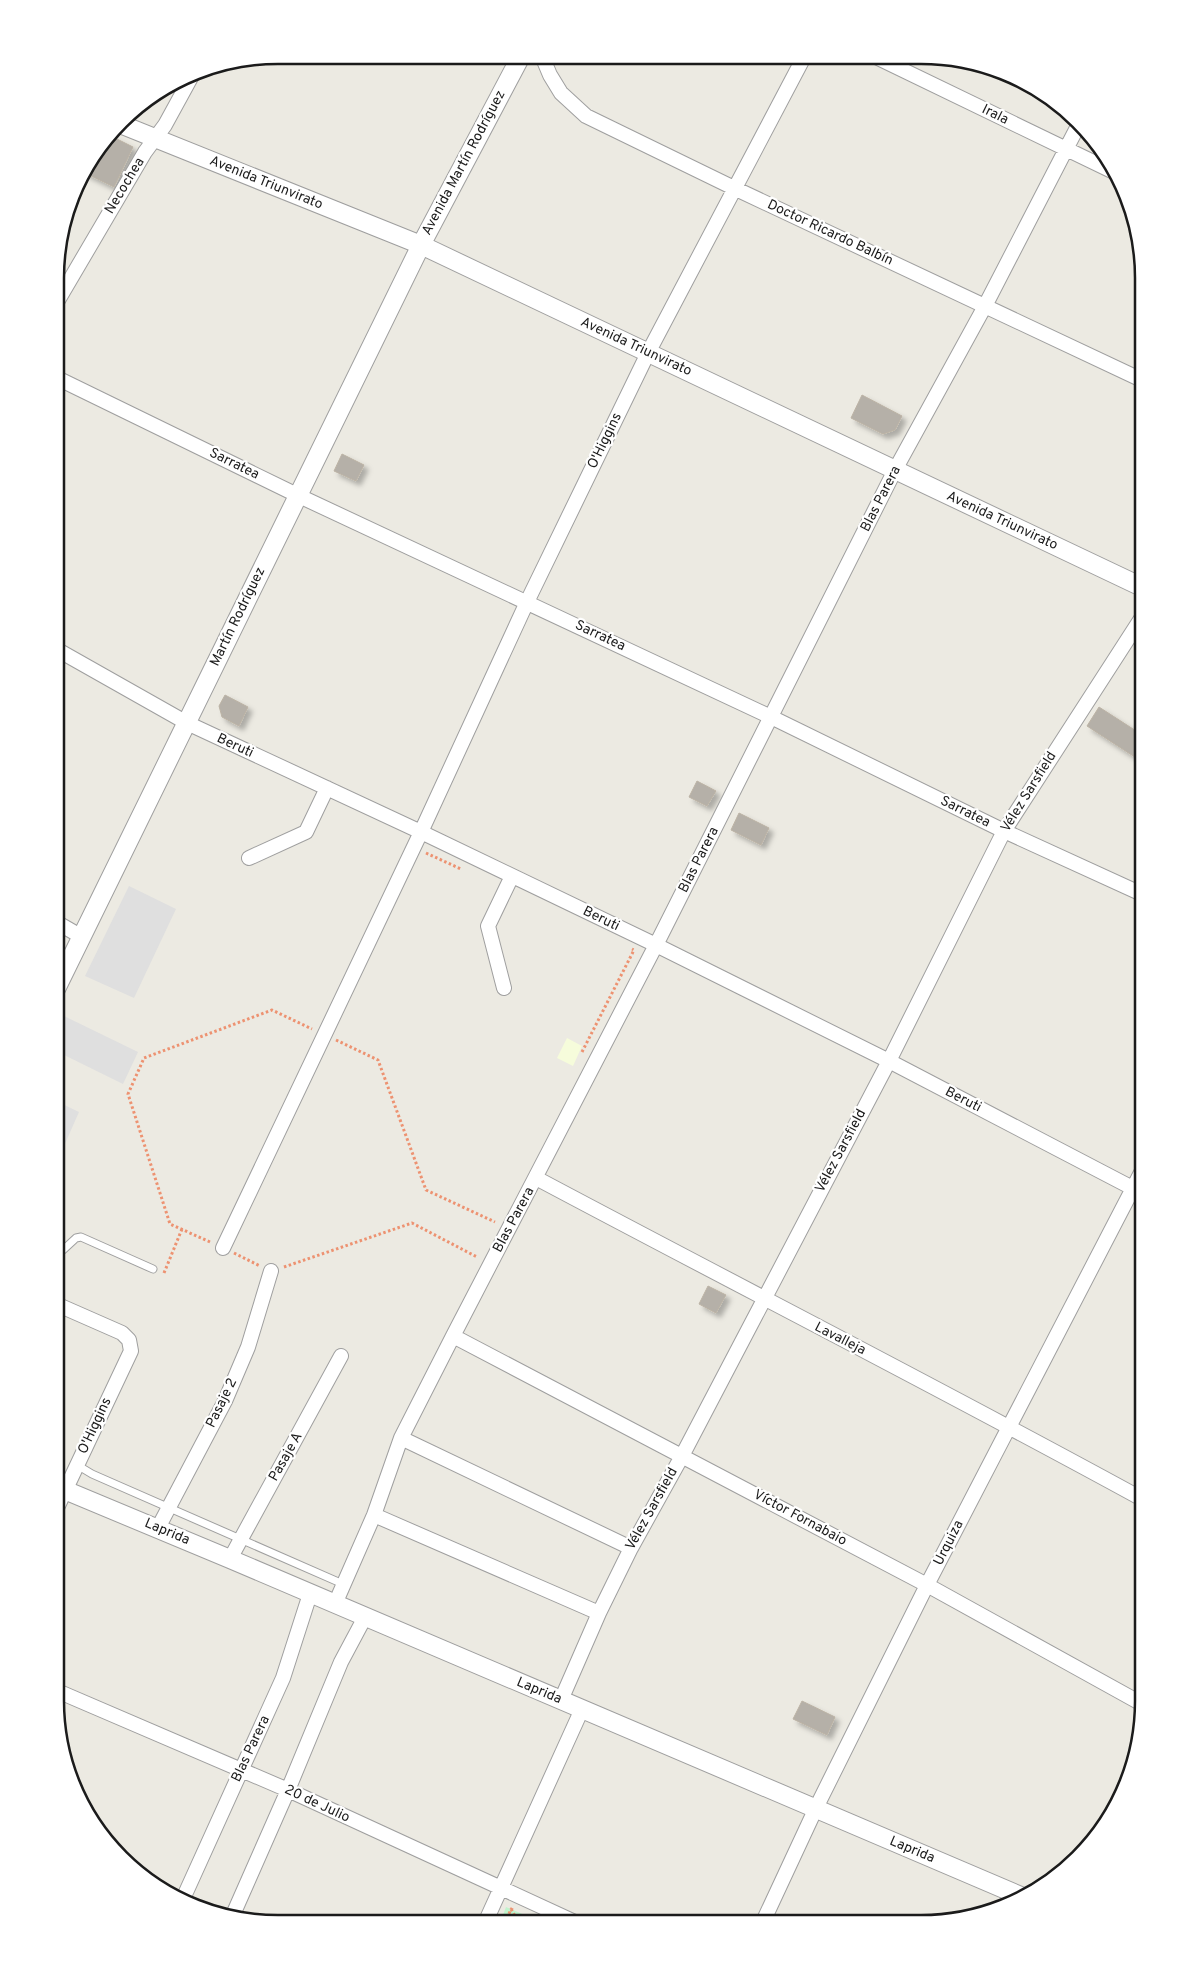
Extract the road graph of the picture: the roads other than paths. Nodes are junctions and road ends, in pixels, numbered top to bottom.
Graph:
1 (517, 64) edge
2 (545, 64) edge
3 (800, 64) edge
4 (890, 64) edge
5 (187, 84) edge
6 (127, 127) edge
7 (1076, 131) edge
8 (155, 138) junction
9 (1066, 150) junction
10 (1105, 168) edge
11 (736, 189) junction
12 (420, 245) junction
13 (64, 290) edge
14 (985, 306) junction
15 (648, 353) junction
16 (1135, 377) edge
17 (64, 381) edge
18 (895, 470) junction
19 (297, 495) junction
20 (1135, 584) edge
21 (527, 602) junction
22 (1135, 628) edge
23 (64, 654) edge
24 (772, 717) junction
25 (187, 724) junction
26 (326, 788) junction
27 (1004, 831) junction
28 (421, 832) junction
29 (249, 858) dead end
30 (512, 876) junction
31 (1135, 891) edge
32 (64, 927) edge
33 (82, 937) junction
34 (656, 945) junction
35 (64, 973) edge
36 (504, 988) dead end
37 (889, 1061) junction
38 (536, 1178) junction
39 (1135, 1189) edge
40 (1135, 1196) edge
41 (222, 1248) road end
42 (64, 1249) edge
43 (153, 1269) dead end
44 (271, 1271) road end
45 (763, 1299) junction
46 (64, 1308) edge
47 (453, 1336) junction
48 (341, 1356) dead end
49 (1009, 1426) junction
50 (402, 1438) junction
51 (682, 1456) junction
52 (77, 1465) junction
53 (64, 1483) edge
54 (64, 1490) edge
55 (1135, 1495) edge
56 (169, 1508) junction
57 (374, 1515) junction
58 (158, 1528) junction
59 (240, 1539) junction
60 (630, 1548) junction
61 (230, 1559) junction
62 (343, 1584) junction
63 (927, 1585) junction
64 (310, 1594) junction
65 (335, 1604) junction
66 (599, 1613) junction
67 (365, 1618) junction
68 (64, 1694) edge
69 (561, 1700) junction
70 (1135, 1700) edge
71 (582, 1709) junction
72 (240, 1771) junction
73 (288, 1790) junction
74 (816, 1808) junction
75 (500, 1889) junction
76 (185, 1894) edge
77 (1015, 1894) edge
78 (235, 1911) edge
79 (489, 1915) edge
80 (559, 1915) edge
81 (766, 1915) edge

1 - 12 street, Avenida Martín Rodríguez
2 - 11 street, Doctor Ricardo Balbín
3 - 11 street, O'Higgins
4 - 9 street, Irala
5 - 8 street, Necochea
6 - 8 street, Avenida Triunvirato
7 - 9 street, Blas Parera
8 - 12 street, Avenida Triunvirato
8 - 13 street, Necochea
9 - 10 street, Irala
9 - 14 street, Blas Parera
11 - 14 street, Doctor Ricardo Balbín
11 - 15 street, O'Higgins
12 - 15 street, Avenida Triunvirato
12 - 19 street, Martín Rodríguez
14 - 16 street, Doctor Ricardo Balbín
14 - 18 street, Blas Parera
15 - 18 street, Avenida Triunvirato
15 - 21 street, O'Higgins
17 - 19 street, Sarratea
18 - 20 street, Avenida Triunvirato
18 - 24 street, Blas Parera
19 - 21 street, Sarratea
19 - 25 street, Martín Rodríguez
21 - 24 street, Sarratea
21 - 28 street, O'Higgins
22 - 27 street, Vélez Sarsfield
23 - 25 street, Beruti
24 - 27 street, Sarratea
24 - 34 street, Blas Parera
25 - 26 street, Beruti
25 - 33 street, Martín Rodríguez
26 - 28 street, Beruti
26 - 29 street
27 - 31 street, Sarratea
27 - 37 street, Vélez Sarsfield
28 - 30 street, Beruti
28 - 41 street, O'Higgins
30 - 34 street, Beruti
30 - 36 street
32 - 33 street
33 - 35 street, Martín Rodríguez
34 - 37 street, Beruti
34 - 38 street, Blas Parera
37 - 39 street, Beruti
37 - 45 street, Vélez Sarsfield
38 - 45 street, Lavalleja
38 - 47 street, Blas Parera
40 - 49 street, Urquiza
42 - 43 lane
44 - 56 street, Pasaje 2
45 - 49 street, Lavalleja
45 - 51 street, Vélez Sarsfield
46 - 52 street, O'Higgins
47 - 50 street, Blas Parera
47 - 51 street, Víctor Fornabaio
48 - 59 street, Pasaje A
49 - 55 street, Lavalleja
49 - 63 street, Urquiza
50 - 57 street, Blas Parera
50 - 60 street
51 - 60 street, Vélez Sarsfield
51 - 63 street, Víctor Fornabaio
52 - 53 street, O'Higgins
52 - 56 lane
54 - 58 street, Laprida
56 - 58 street, Pasaje 2
56 - 59 lane
57 - 62 street, Blas Parera
57 - 66 street
58 - 61 street, Laprida
59 - 61 street, Pasaje A
59 - 62 lane
60 - 66 street, Vélez Sarsfield
61 - 64 street, Laprida
62 - 65 street, Blas Parera
63 - 70 street, Víctor Fornabaio
63 - 74 street, Urquiza
64 - 65 street, Laprida
64 - 72 street, Blas Parera
65 - 67 street, Laprida
66 - 69 street, Vélez Sarsfield
67 - 69 street, Laprida
67 - 73 street
68 - 72 street, 20 de Julio
69 - 71 street, Laprida
71 - 74 street, Laprida
71 - 75 street
72 - 73 street, 20 de Julio
72 - 76 street, Blas Parera
73 - 75 street, 20 de Julio
73 - 78 street
74 - 77 street, Laprida
74 - 81 street, Urquiza
75 - 79 street
75 - 80 street, 20 de Julio

